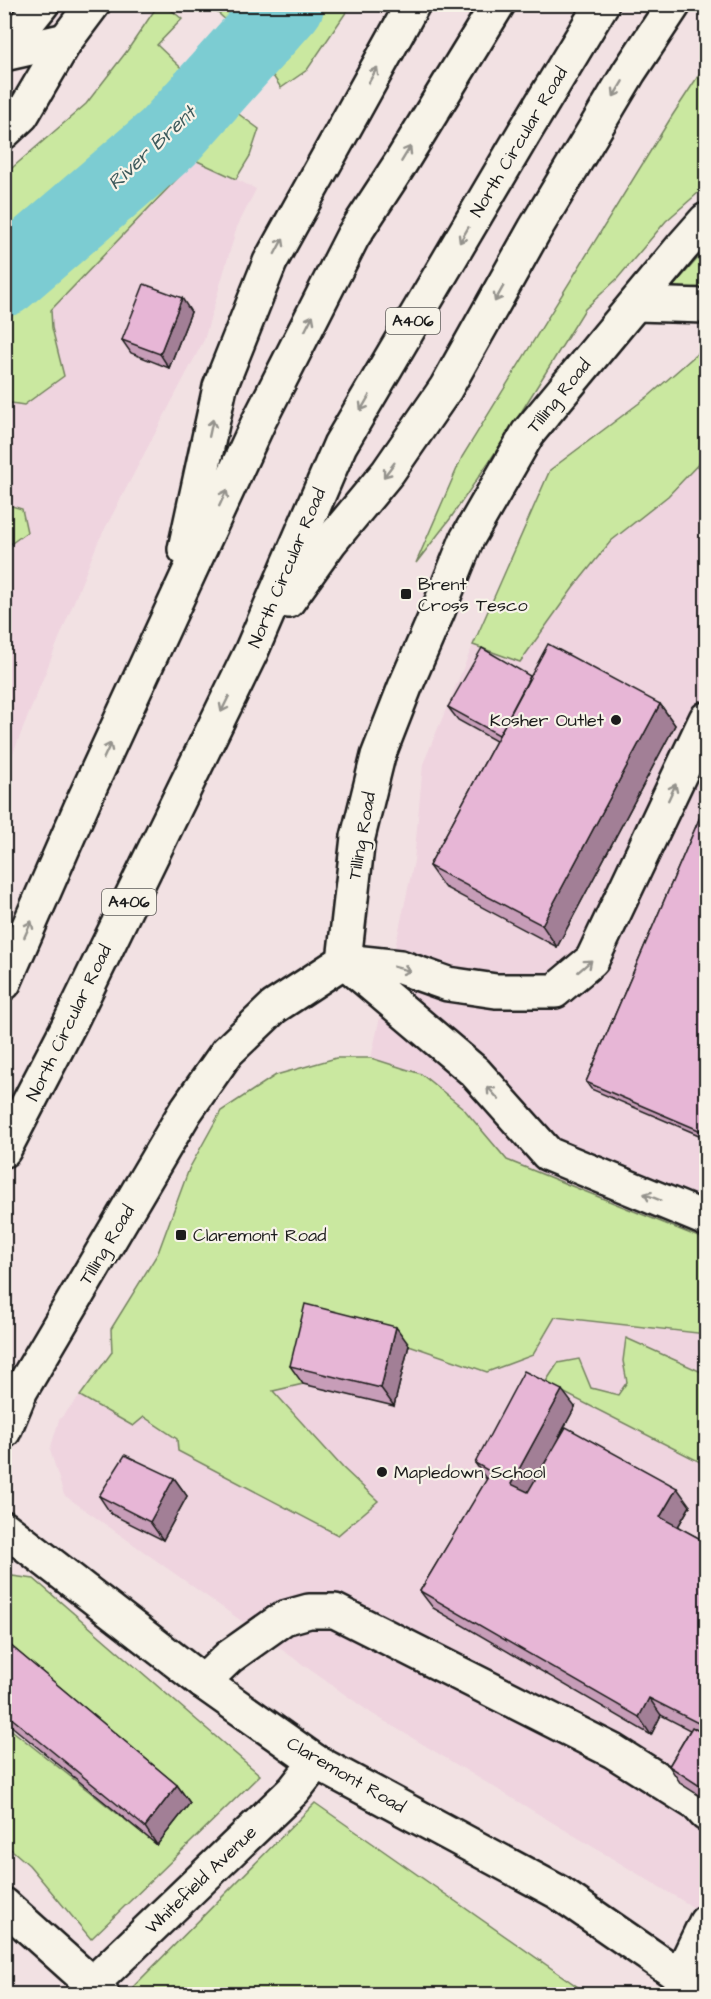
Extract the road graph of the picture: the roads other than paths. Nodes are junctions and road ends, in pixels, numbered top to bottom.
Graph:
1 (42, 4) edge
2 (93, 4) edge
3 (498, 4) edge
4 (602, 4) edge
5 (674, 4) edge
6 (409, 11) edge
7 (66, 40) junction
8 (4, 53) edge
9 (10, 124) edge
10 (706, 220) edge
11 (636, 304) junction
12 (706, 306) edge
13 (172, 609) junction
14 (251, 652) junction
15 (706, 719) edge
16 (344, 961) junction
17 (4, 983) edge
18 (4, 1150) edge
19 (706, 1219) edge
20 (4, 1431) edge
21 (4, 1528) edge
22 (202, 1682) junction
23 (316, 1762) junction
24 (706, 1814) edge
25 (4, 1905) edge
26 (706, 1922) edge
27 (693, 1985) edge
28 (97, 1989) edge

1 - 8 main road
2 - 7 main road
13 -> 3 main road
4 -> 14 main road, North Circular Road / A406
5 -> 14 main road, A406
13 -> 6 main road
7 - 8 main road
7 - 9 main road
10 - 11 main road, Tilling Road
11 - 12 main road
11 - 16 main road, Tilling Road
17 -> 13 main road
14 -> 18 main road, North Circular Road / A406
16 -> 15 main road
19 -> 16 main road
16 - 20 main road, Tilling Road
21 - 22 main road, Claremont Road
22 - 23 main road, Claremont Road
22 - 24 main road
23 - 27 main road, Claremont Road
23 - 28 main road, Whitefield Avenue
25 - 28 main road
26 - 27 main road

